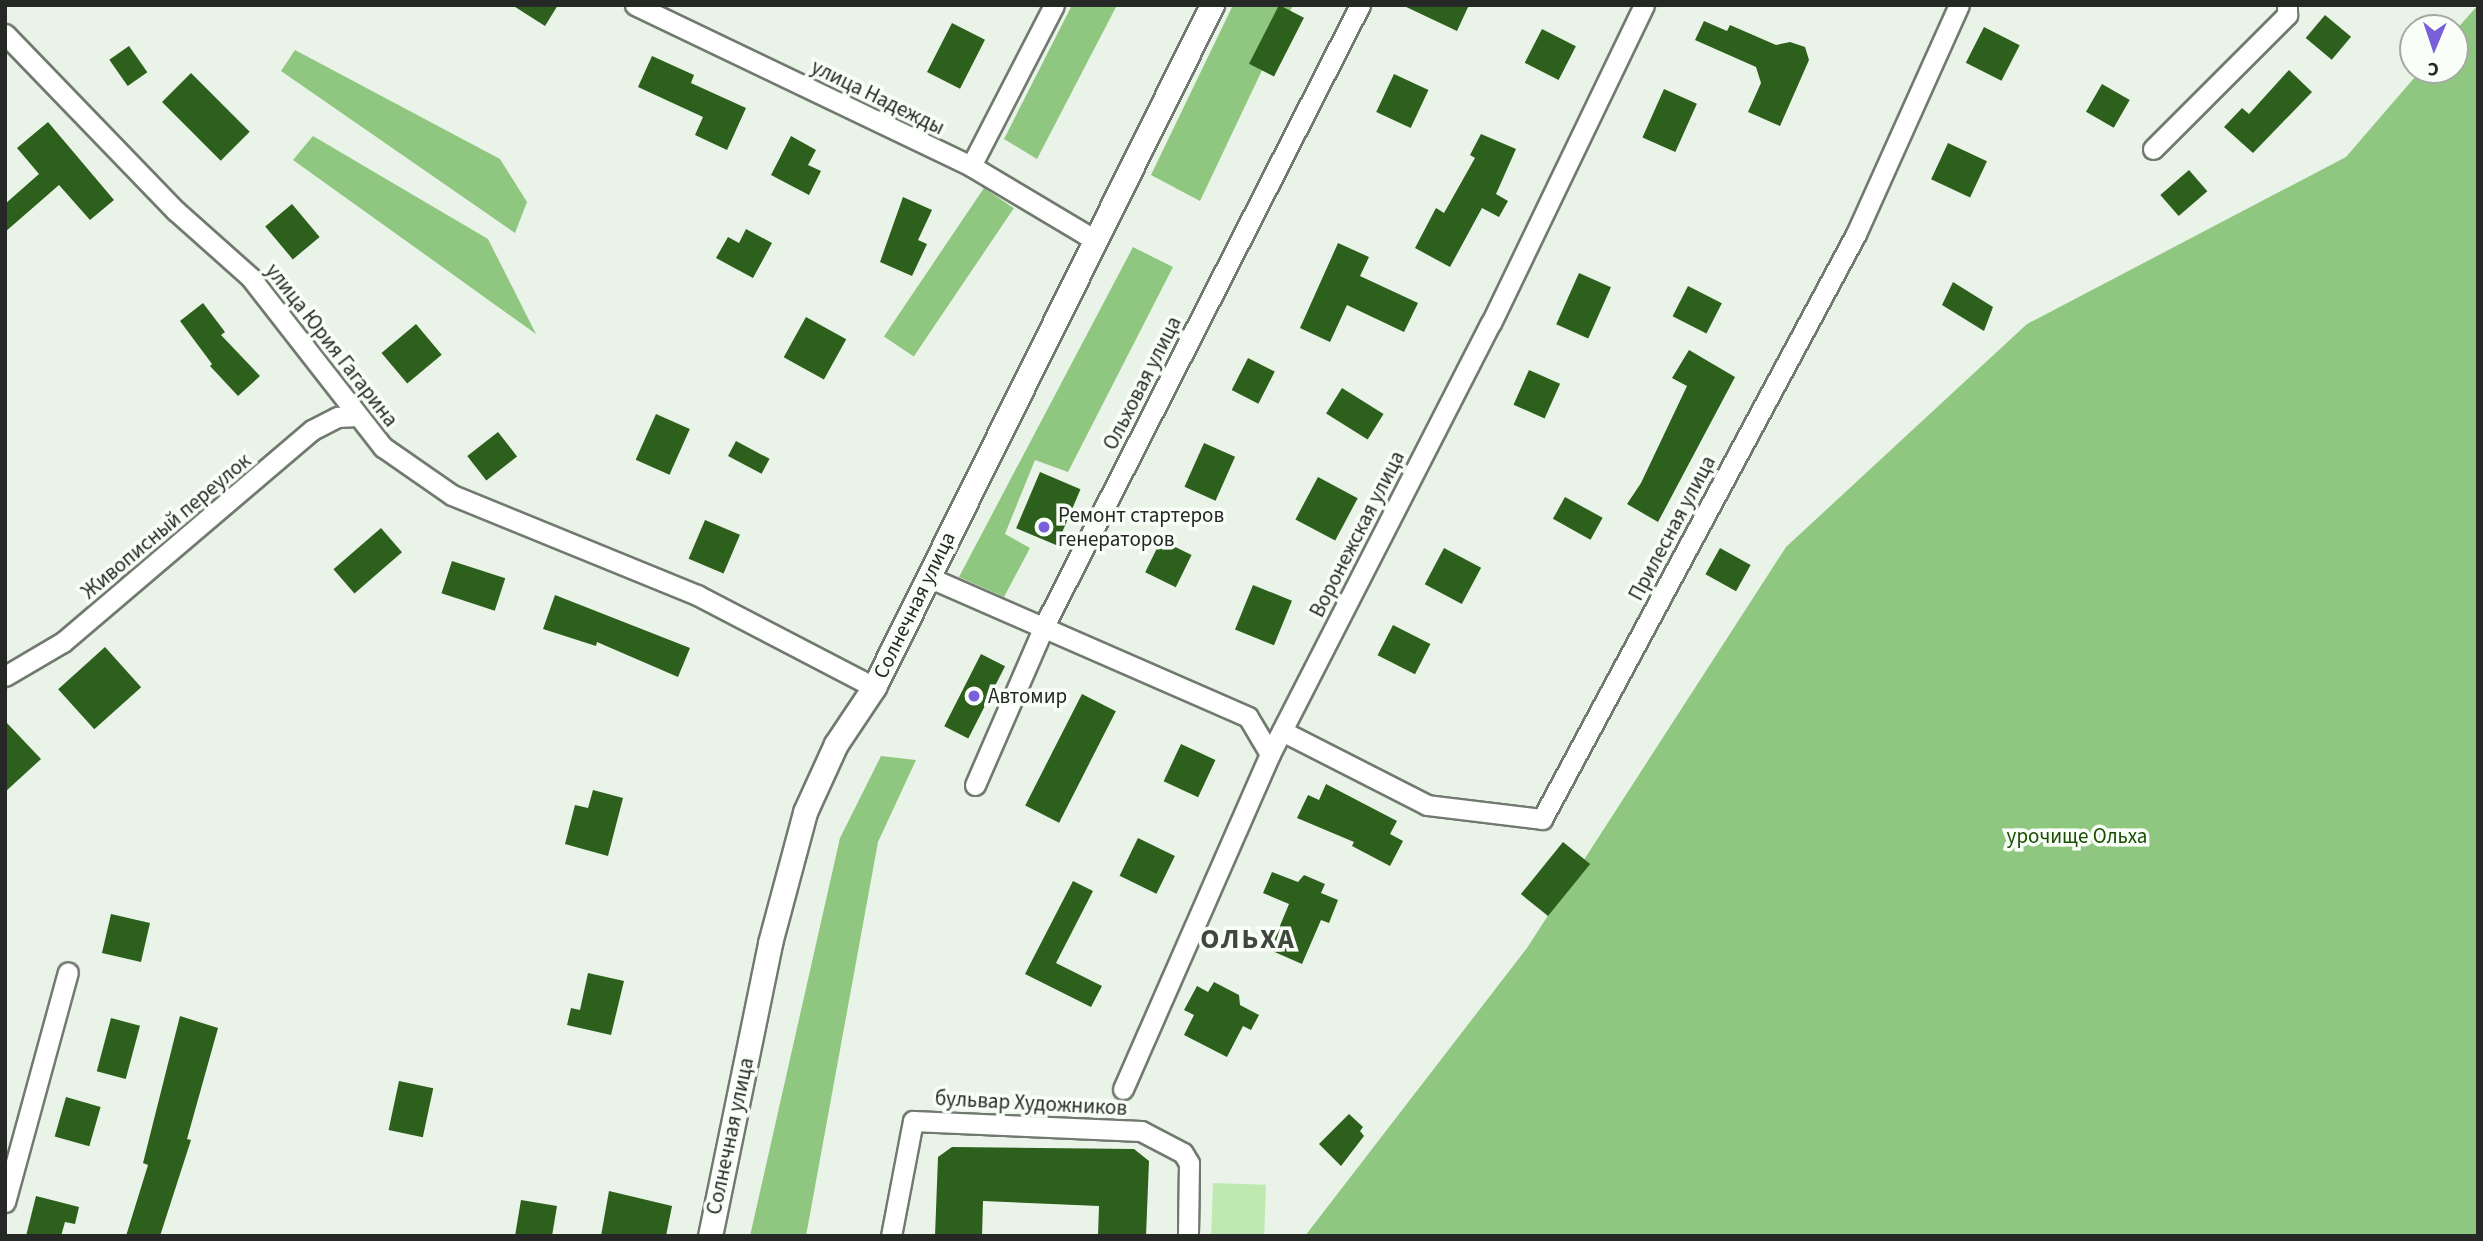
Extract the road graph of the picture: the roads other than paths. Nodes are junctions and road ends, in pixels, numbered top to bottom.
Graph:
1 (635, 5) edge
2 (1054, 5) edge
3 (1212, 5) edge
4 (1360, 5) edge
5 (1644, 5) edge
6 (1959, 5) edge
7 (2287, 5) edge
8 (5, 34) edge
9 (2153, 149) dead end
10 (971, 166) junction
11 (1095, 240) junction
12 (357, 416) junction
13 (928, 578) junction
14 (1044, 626) junction
15 (5, 676) edge
16 (874, 687) junction
17 (1282, 731) junction
18 (1270, 754) junction
19 (975, 785) dead end
20 (68, 972) dead end
21 (1123, 1089) dead end
22 (5, 1202) edge
23 (710, 1236) edge
24 (891, 1236) edge
25 (1188, 1236) edge

1 - 10 street, улица Надежды
2 - 10 street
3 - 11 street, Солнечная улица
4 - 14 street, Ольховая улица
5 - 17 street, Воронежская улица
6 - 17 street, Прилесная улица
7 - 9 street
8 - 12 street, улица Юрия Гагарина
10 - 11 street, улица Надежды
11 - 13 street, Солнечная улица
12 - 15 street, Живописный переулок
12 - 16 street, улица Юрия Гагарина
13 - 14 street
13 - 16 street, Солнечная улица
14 - 18 street
14 - 19 street, Ольховая улица
16 - 23 street, Солнечная улица
17 - 18 street, Воронежская улица
18 - 21 street, Воронежская улица
20 - 22 street
24 - 25 street, бульвар Художников

